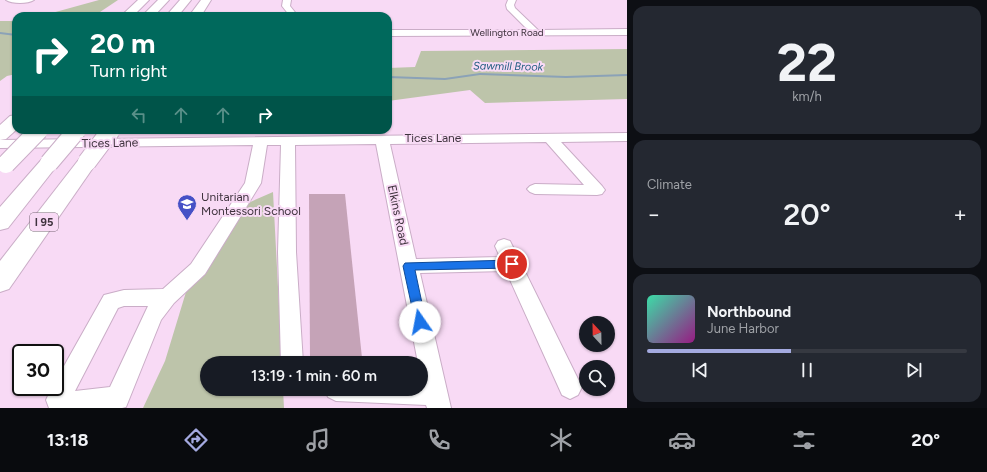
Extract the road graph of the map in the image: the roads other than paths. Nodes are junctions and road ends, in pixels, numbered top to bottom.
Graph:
1 (10, 0) edge
2 (30, 0) edge
3 (144, 0) edge
4 (164, 0) edge
5 (186, 0) edge
6 (206, 0) edge
7 (287, 0) edge
8 (512, 0) edge
9 (131, 12) edge
10 (152, 12) edge
11 (176, 12) edge
12 (198, 12) edge
13 (291, 12) edge
14 (535, 32) junction
15 (627, 32) edge
16 (392, 33) edge
17 (12, 124) edge
18 (35, 134) edge
19 (74, 134) edge
20 (107, 134) edge
21 (0, 135) edge
22 (627, 137) edge
23 (550, 138) junction
24 (382, 139) junction
25 (288, 140) junction
26 (261, 141) junction
27 (0, 144) edge
28 (3, 167) edge
29 (535, 189) dead end
30 (0, 222) edge
31 (504, 246) dead end
32 (512, 264) junction
33 (408, 266) junction
34 (0, 282) edge
35 (167, 297) junction
36 (292, 356) edge
37 (570, 387) dead end
38 (400, 396) edge
39 (437, 400) edge

1 - 2 street
3 - 9 highway
4 - 10 highway
5 - 11 highway
6 - 12 highway
7 - 13 street
8 - 14 street
14 - 15 street, Wellington Road
14 - 16 street, Wellington Road
17 - 21 highway
18 - 28 highway, bridge
19 - 30 highway, I 95, bridge
20 - 34 highway, I 95, bridge
22 - 23 street, Tices Lane
23 - 24 street, Tices Lane
23 - 29 street
24 - 25 street, Tices Lane
24 - 33 street, Elkins Road
25 - 26 street, Tices Lane
25 - 36 street
26 - 27 street, Tices Lane
26 - 35 street
31 - 32 street
32 - 33 street
32 - 37 street
33 - 39 street, Elkins Road
35 - 35 street
38 - 39 street

